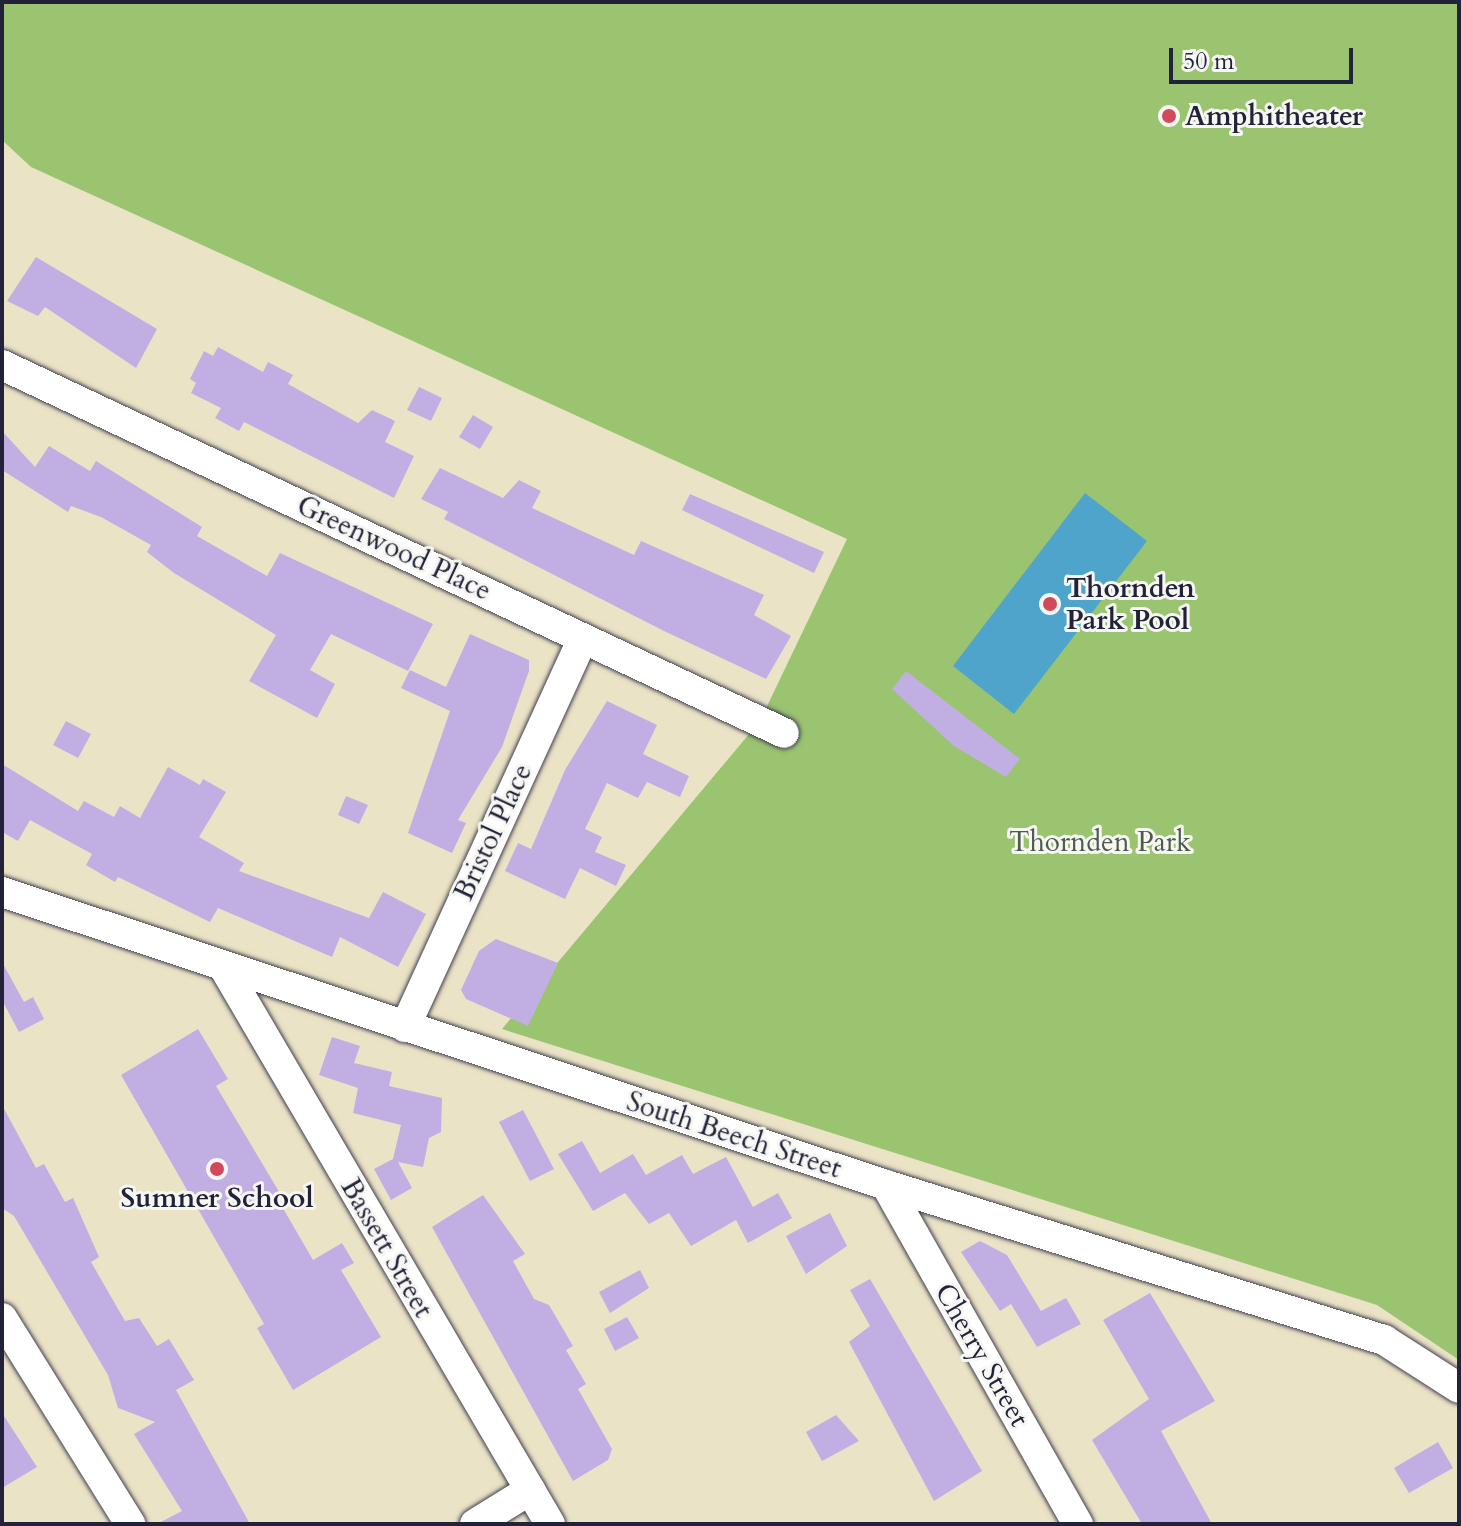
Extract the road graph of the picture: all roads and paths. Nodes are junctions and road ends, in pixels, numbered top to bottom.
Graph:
1 (2, 365) edge
2 (583, 639) junction
3 (784, 733) dead end
4 (2, 892) edge
5 (226, 971) junction
6 (405, 1027) junction
7 (886, 1185) junction
8 (2, 1318) edge
9 (1459, 1388) edge
10 (530, 1490) junction
11 (130, 1524) edge
12 (475, 1524) edge
13 (550, 1524) edge
14 (1078, 1524) edge

1 - 2 street, Greenwood Place
2 - 3 street, Greenwood Place
2 - 6 street, Bristol Place
4 - 5 street, South Beech Street
5 - 6 street, South Beech Street
5 - 10 street, Bassett Street
6 - 7 street, South Beech Street
7 - 9 street, South Beech Street
7 - 14 street, Cherry Street
8 - 11 street
10 - 12 street
10 - 13 street, Bassett Street

